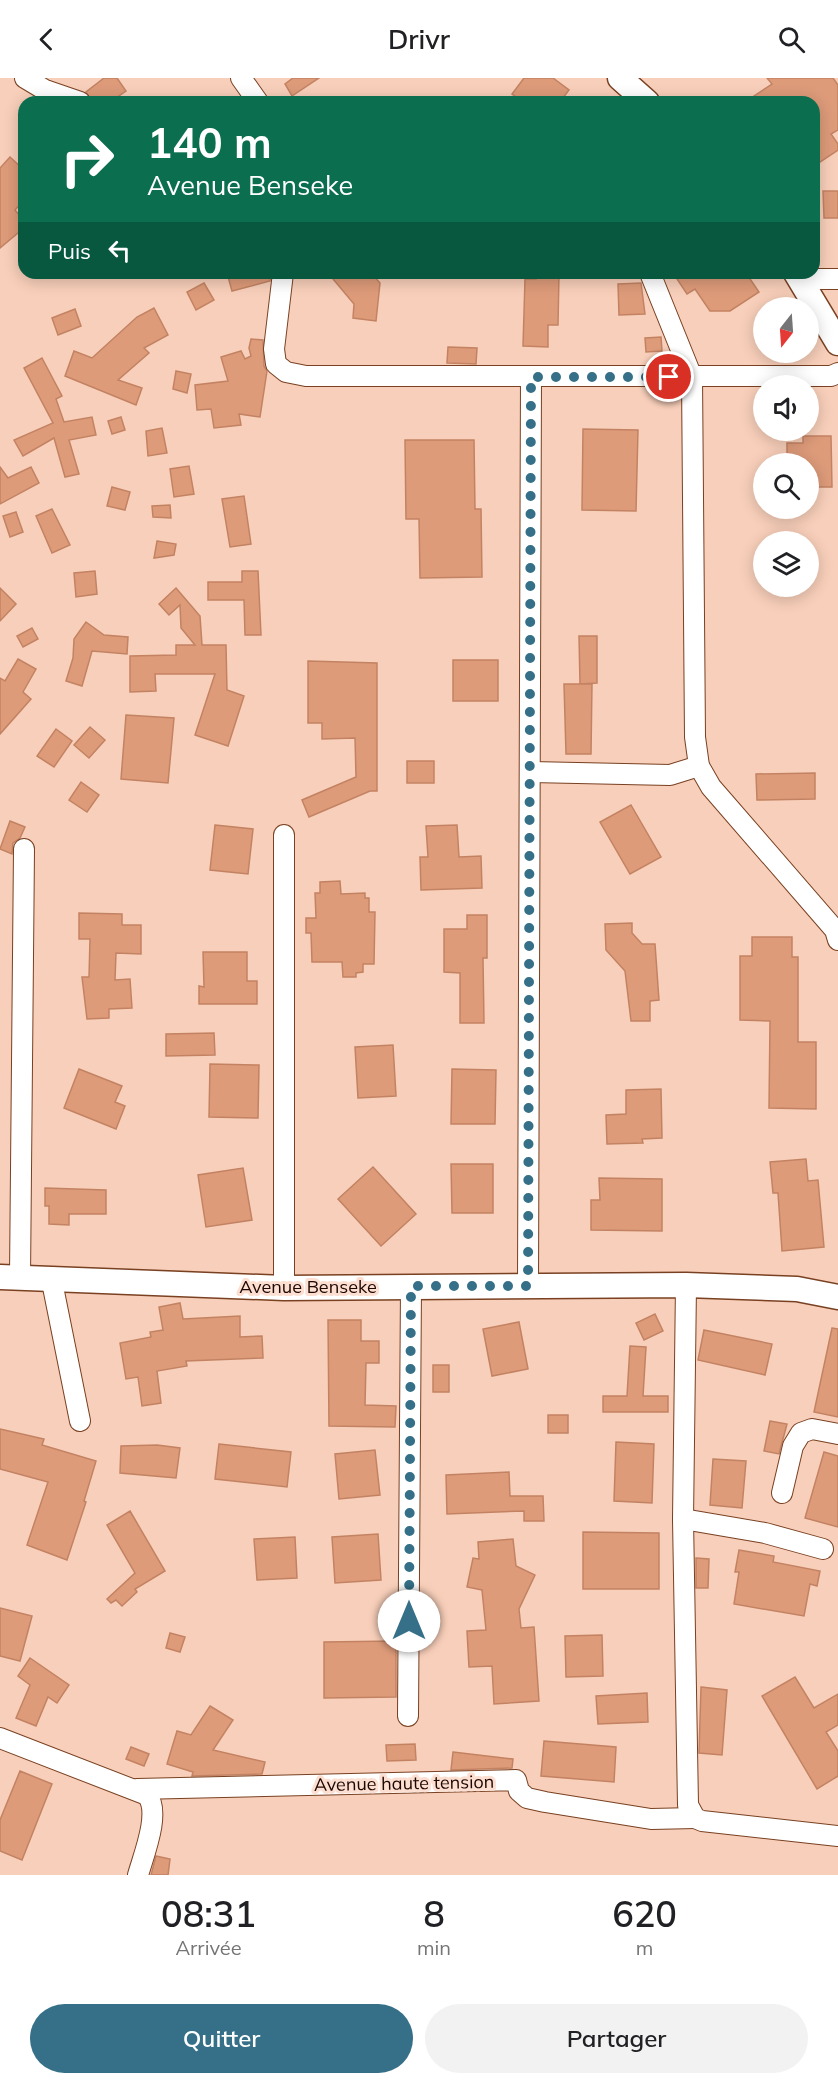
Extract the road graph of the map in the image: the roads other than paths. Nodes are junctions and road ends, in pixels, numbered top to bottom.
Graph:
1 (25, 78) edge
2 (242, 78) edge
3 (62, 96) edge
4 (254, 96) edge
5 (820, 278) edge
6 (282, 279) edge
7 (652, 279) edge
8 (800, 279) edge
9 (838, 279) edge
10 (838, 343) edge
11 (838, 373) edge
12 (531, 377) junction
13 (692, 377) junction
14 (699, 766) junction
15 (531, 772) junction
16 (284, 835) dead end
17 (24, 849) dead end
18 (838, 939) edge
19 (10, 1277) edge
20 (51, 1277) junction
21 (838, 1280) edge
22 (686, 1285) junction
23 (411, 1286) junction
24 (528, 1286) junction
25 (284, 1288) junction
26 (797, 1289) junction
27 (838, 1297) edge
28 (80, 1422) dead end
29 (838, 1434) edge
30 (782, 1493) dead end
31 (683, 1520) junction
32 (823, 1549) dead end
33 (408, 1716) dead end
34 (0, 1738) edge
35 (145, 1795) junction
36 (703, 1821) junction
37 (838, 1836) edge
38 (138, 1875) edge

1 - 3 street
2 - 4 street
5 - 9 street
6 - 12 street
7 - 13 street
8 - 10 street
11 - 13 street
12 - 13 street
12 - 15 street
13 - 14 street
14 - 15 street
14 - 18 street
15 - 24 street
16 - 25 street
17 - 19 street
19 - 20 street, Avenue Benseke
20 - 25 street, Avenue Benseke
20 - 28 street
21 - 26 street
22 - 24 street, Avenue Benseke
22 - 26 street, Avenue Benseke
22 - 31 street
23 - 24 street, Avenue Benseke
23 - 25 street, Avenue Benseke
23 - 33 street
26 - 27 street
29 - 30 street
31 - 32 street
31 - 36 street
34 - 35 street
35 - 36 street, Avenue haute tension
35 - 38 street
36 - 37 street, Avenue haute tension

